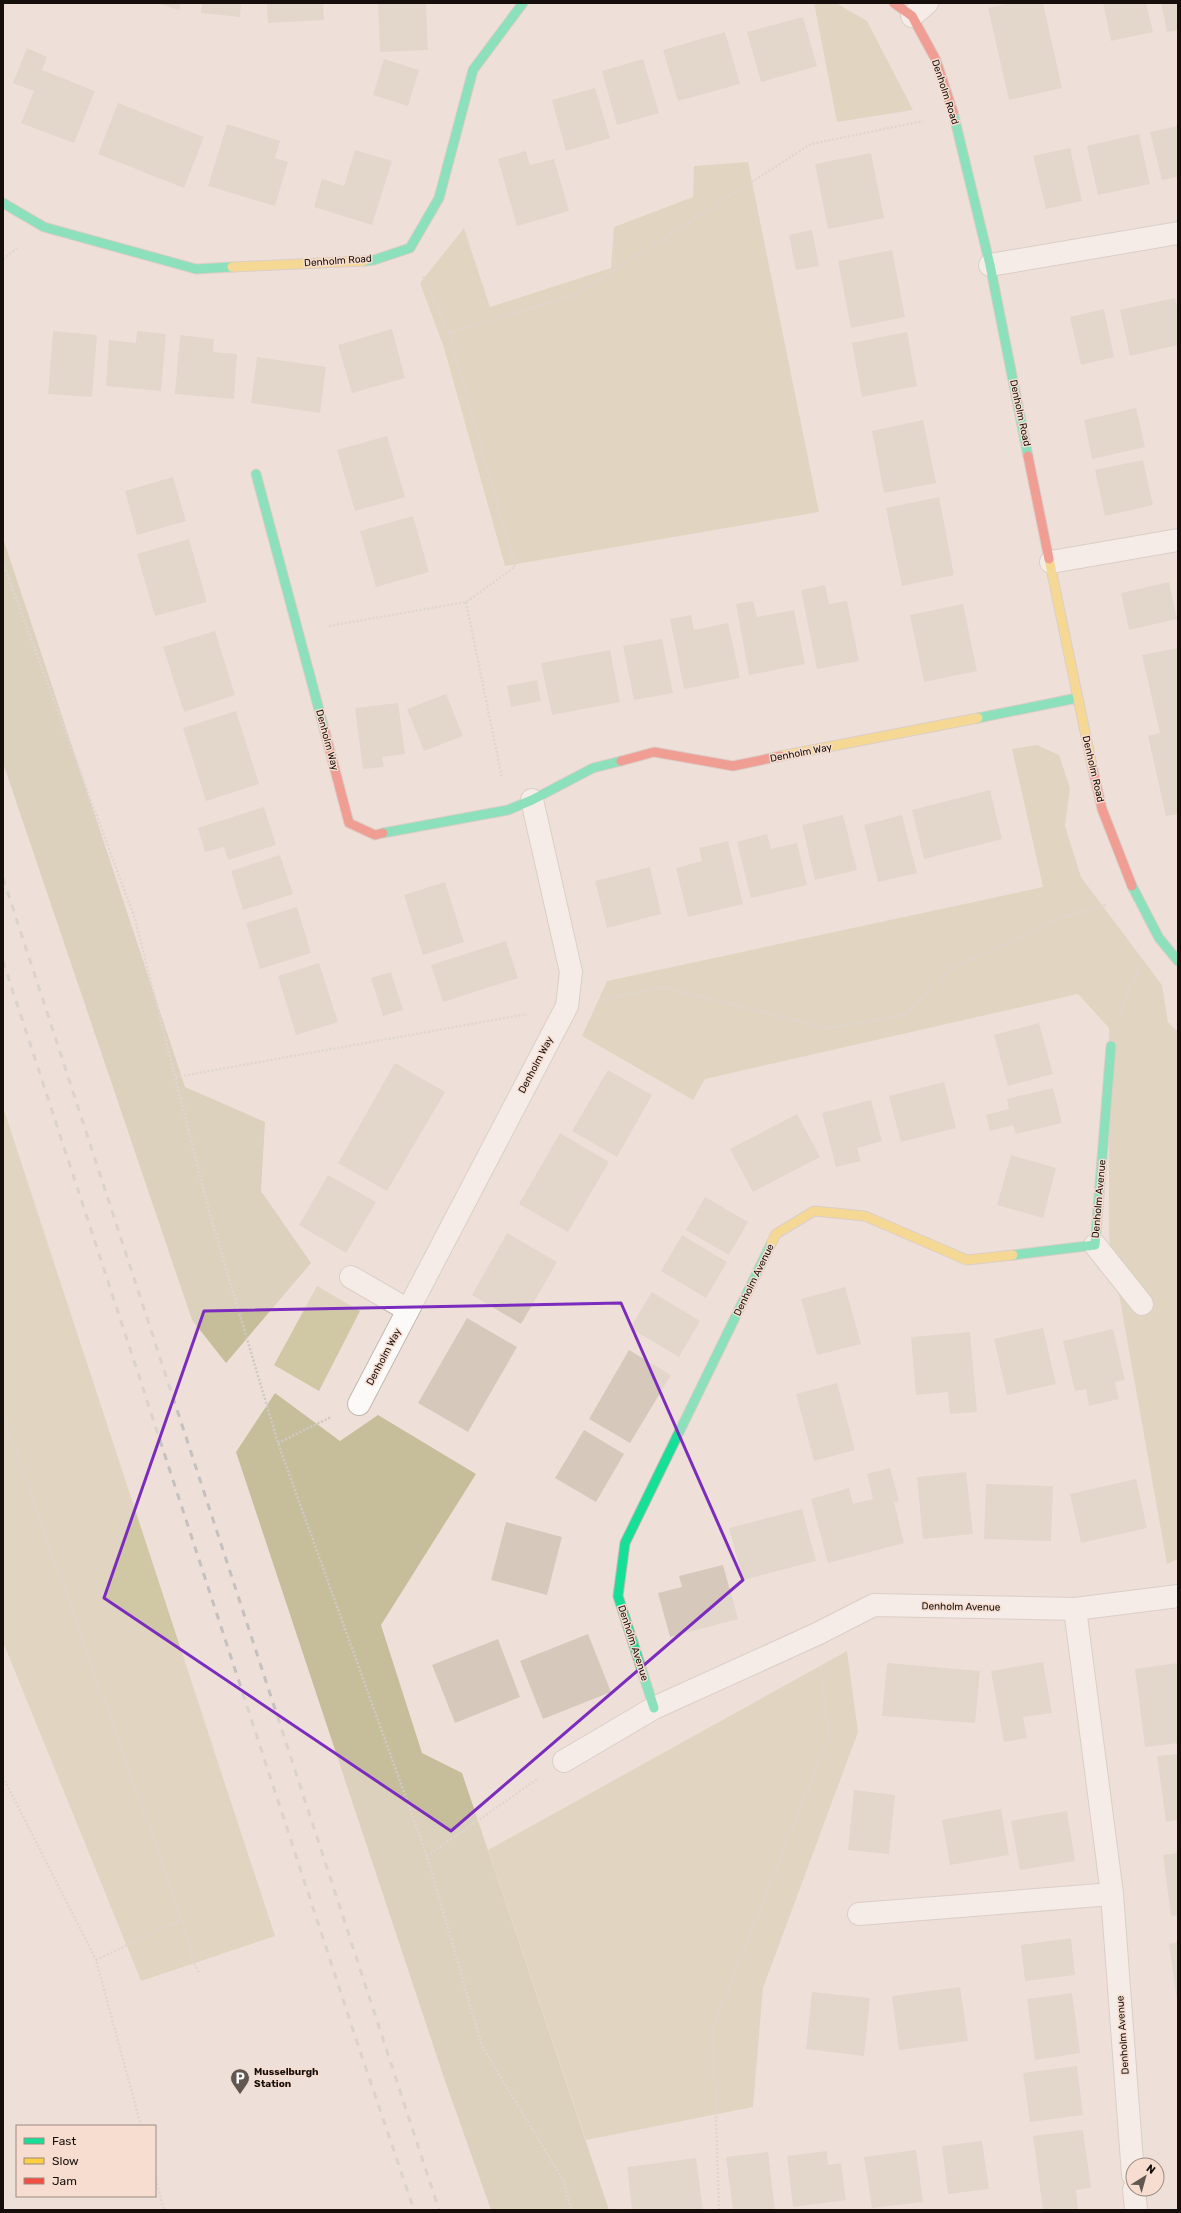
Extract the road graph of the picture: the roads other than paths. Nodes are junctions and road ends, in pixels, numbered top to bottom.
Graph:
1 (523, 3) edge
2 (894, 3) edge
3 (919, 10) edge
4 (3, 203) edge
5 (1178, 233) edge
6 (990, 265) junction
7 (256, 474) dead end
8 (1178, 540) edge
9 (1051, 562) junction
10 (1077, 698) junction
11 (532, 800) junction
12 (1178, 961) edge
13 (1111, 1046) road end
14 (1095, 1245) junction
15 (351, 1277) dead end
16 (1142, 1304) dead end
17 (408, 1310) junction
18 (359, 1404) road end
19 (1178, 1596) edge
20 (1075, 1610) junction
21 (654, 1708) junction
22 (564, 1761) road end
23 (1112, 1894) junction
24 (859, 1914) dead end
25 (1132, 2157) edge
26 (1135, 2197) edge
27 (1136, 2210) edge

1 - 4 street, Denholm Road
2 - 3 street, Denholm Road
3 - 6 street, Denholm Road
5 - 6 street
6 - 9 street, Denholm Road
7 - 11 street, Denholm Way
8 - 9 street
9 - 10 street, Denholm Road
10 - 11 street, Denholm Way
10 - 12 street, Denholm Road
11 - 17 street, Denholm Way
13 - 14 street, Denholm Avenue
14 - 16 street
14 - 21 street, Denholm Avenue
15 - 17 street
17 - 18 street, Denholm Way
19 - 20 street, Denholm Avenue
20 - 21 street, Denholm Avenue
20 - 23 street, Denholm Avenue
21 - 22 street, Denholm Avenue
23 - 24 street
23 - 25 street, Denholm Avenue
26 - 27 street

